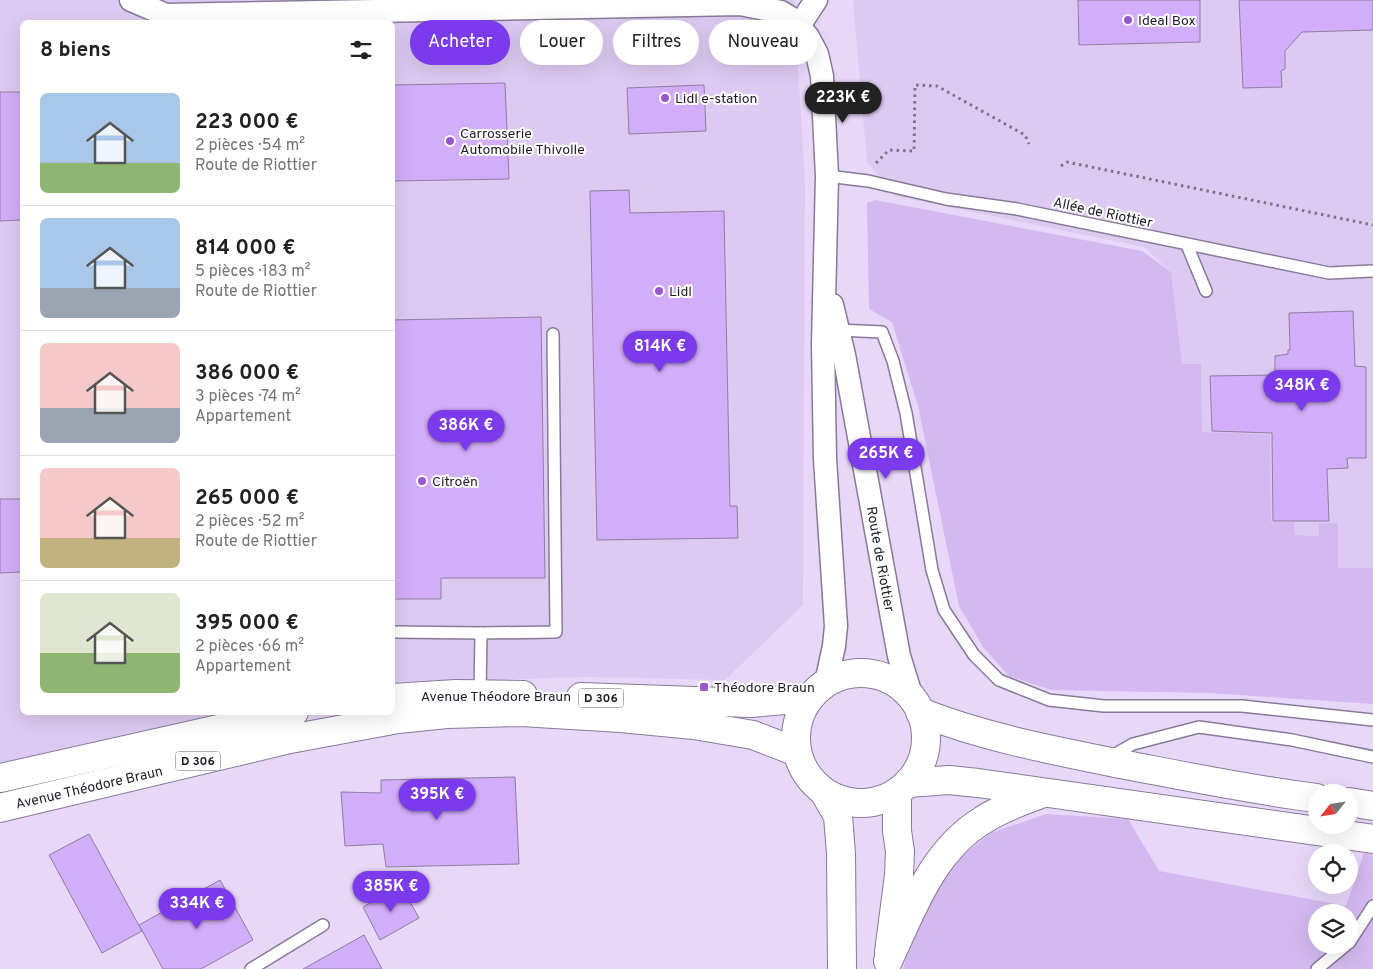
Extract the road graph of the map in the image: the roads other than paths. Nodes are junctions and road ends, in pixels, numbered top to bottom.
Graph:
1 (131, 0) edge
2 (816, 0) edge
3 (633, 3) edge
4 (249, 6) edge
5 (787, 6) edge
6 (794, 20) edge
7 (803, 20) edge
8 (817, 54) edge
9 (827, 176) junction
10 (1187, 245) junction
11 (1373, 270) edge
12 (824, 271) junction
13 (1206, 291) dead end
14 (838, 330) junction
15 (553, 334) dead end
16 (395, 632) edge
17 (481, 633) junction
18 (818, 690) junction
19 (480, 694) junction
20 (395, 698) edge
21 (916, 705) junction
22 (269, 715) edge
23 (228, 720) edge
24 (1373, 720) edge
25 (797, 752) junction
26 (1373, 757) edge
27 (1103, 760) junction
28 (0, 778) edge
29 (902, 787) junction
30 (824, 792) junction
31 (1043, 793) junction
32 (1308, 797) edge
33 (1358, 804) edge
34 (1373, 806) edge
35 (0, 808) edge
36 (1373, 839) edge
37 (1373, 906) edge
38 (323, 925) dead end
39 (1358, 929) edge
40 (1335, 954) edge
41 (888, 965) edge
42 (251, 969) edge
43 (842, 969) edge
44 (1316, 969) edge

1 - 4 street
2 - 7 street
3 - 4 street
3 - 5 street
5 - 6 street, Route de Riottier
8 - 9 street, Route de Riottier
9 - 10 lane, Allée de Riottier
9 - 12 street, Route de Riottier
10 - 11 lane, Allée de Riottier
10 - 13 lane
12 - 14 street, Route de Riottier
12 - 18 street, Route de Riottier
14 - 21 street, Route de Riottier
14 - 24 lane
15 - 17 lane
16 - 17 lane
17 - 19 lane
18 - 19 main road, Avenue Théodore Braun / D 306
18 - 21 main road
18 - 25 main road
19 - 20 main road, Avenue Théodore Braun / D 306
21 - 27 main road
21 - 29 main road
22 - 23 main road, Avenue Théodore Braun / D 306
23 - 28 main road, Avenue Théodore Braun / D 306
25 - 30 main road
25 - 35 main road, Avenue Théodore Braun / D 306
26 - 27 lane
27 - 32 main road
29 - 30 main road
29 - 31 main road
29 - 41 main road
30 - 43 main road
31 - 36 main road
31 - 41 main road
33 - 34 main road
37 - 39 lane
38 - 42 lane
40 - 44 lane

